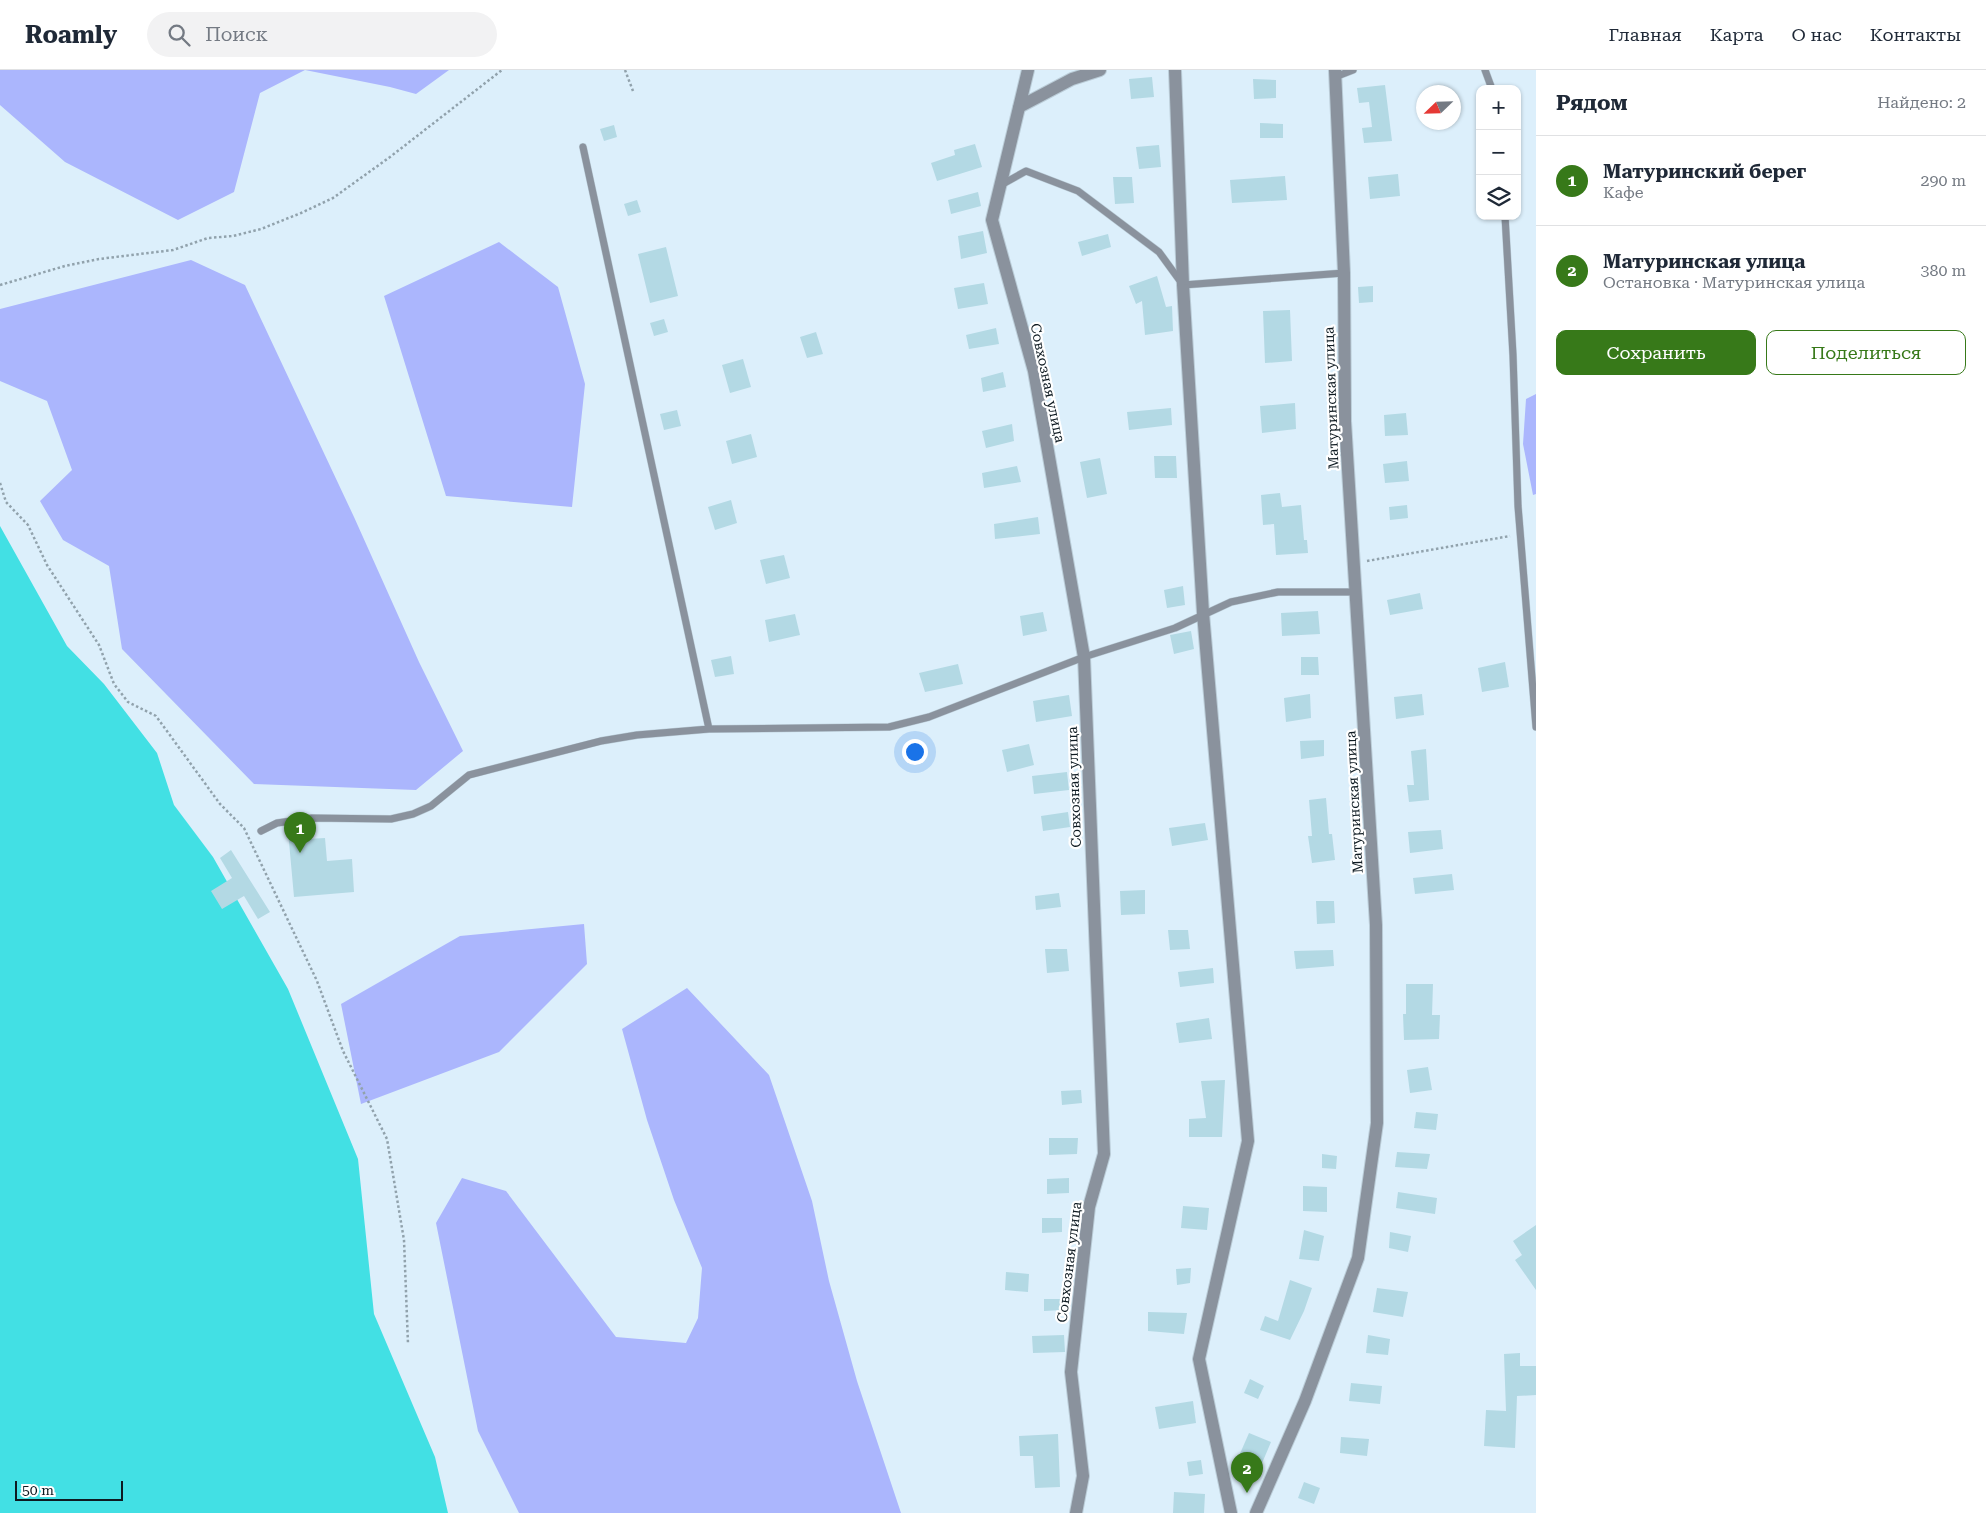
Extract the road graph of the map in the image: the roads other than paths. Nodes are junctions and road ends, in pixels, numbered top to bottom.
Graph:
1 (1028, 70) edge
2 (1100, 70) edge
3 (1175, 70) edge
4 (1353, 70) edge
5 (1485, 70) edge
6 (1335, 73) edge
7 (1491, 85) edge
8 (1019, 107) junction
9 (583, 147) dead end
10 (1000, 186) junction
11 (1505, 220) edge
12 (1344, 273) junction
13 (1183, 285) junction
14 (1355, 592) junction
15 (1203, 613) junction
16 (1084, 657) junction
17 (1536, 727) edge
18 (709, 729) junction
19 (260, 831) dead end
20 (1076, 1513) edge
21 (1231, 1513) edge
22 (1256, 1513) edge

1 - 8 street, Совхозная улица
2 - 8 street
3 - 13 street
4 - 6 lane
5 - 7 lane
6 - 12 street, Матуринская улица
8 - 10 street, Совхозная улица
9 - 18 lane
10 - 13 lane
10 - 16 street, Совхозная улица
11 - 17 lane
12 - 13 lane
12 - 14 street, Матуринская улица
13 - 15 street
14 - 15 lane
14 - 22 street, Матуринская улица
15 - 16 lane
15 - 21 street
16 - 18 lane
16 - 20 street, Совхозная улица
18 - 19 lane

